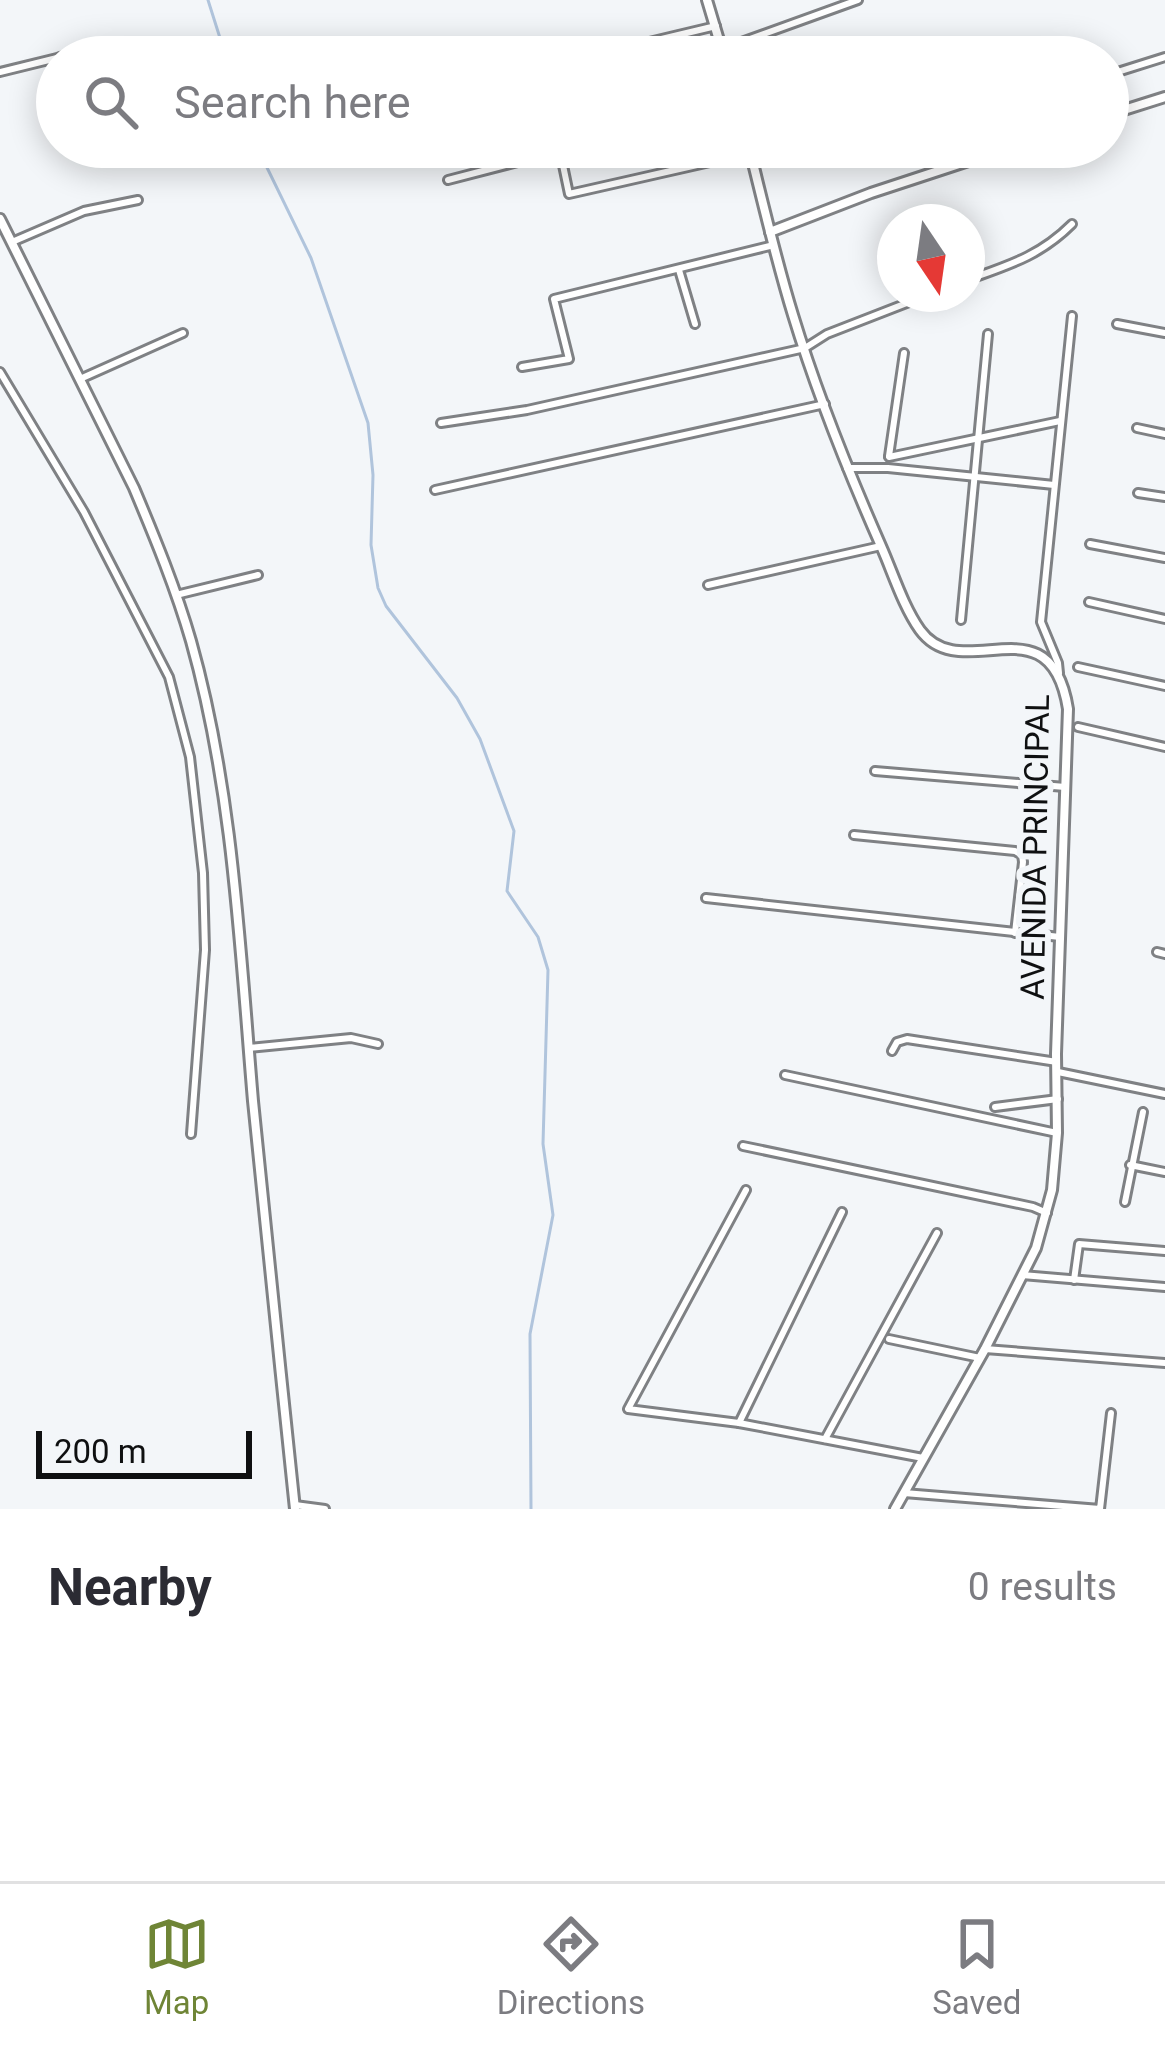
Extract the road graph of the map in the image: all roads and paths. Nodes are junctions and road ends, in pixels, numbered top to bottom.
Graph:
1 (707, 0) edge
2 (858, 0) edge
3 (716, 26) junction
4 (674, 36) edge
5 (719, 36) edge
6 (766, 36) edge
7 (1165, 57) edge
8 (36, 63) edge
9 (1129, 68) edge
10 (0, 72) edge
11 (1165, 97) edge
12 (1129, 108) edge
13 (496, 168) edge
14 (563, 168) edge
15 (676, 168) edge
16 (754, 168) edge
17 (948, 168) edge
18 (448, 180) dead end
19 (138, 200) dead end
20 (0, 219) edge
21 (1072, 224) dead end
22 (770, 232) junction
23 (11, 242) junction
24 (774, 245) junction
25 (678, 268) junction
26 (985, 274) edge
27 (884, 312) edge
28 (1072, 316) dead end
29 (694, 324) dead end
30 (1117, 324) dead end
31 (182, 333) dead end
32 (1165, 333) edge
33 (988, 334) dead end
34 (805, 348) junction
35 (904, 353) dead end
36 (522, 368) dead end
37 (0, 372) edge
38 (80, 379) junction
39 (825, 404) junction
40 (1060, 421) junction
41 (441, 424) dead end
42 (1137, 428) dead end
43 (1165, 434) edge
44 (977, 438) junction
45 (890, 457) junction
46 (847, 468) junction
47 (888, 468) junction
48 (974, 478) junction
49 (1054, 485) junction
50 (435, 490) dead end
51 (1138, 493) dead end
52 (1165, 497) edge
53 (1090, 544) dead end
54 (881, 546) junction
55 (1165, 558) edge
56 (258, 575) dead end
57 (708, 585) dead end
58 (176, 595) junction
59 (1089, 602) dead end
60 (961, 620) dead end
61 (1165, 620) edge
62 (1078, 667) dead end
63 (1059, 673) junction
64 (1165, 686) edge
65 (1078, 727) dead end
66 (1165, 747) edge
67 (875, 771) dead end
68 (1065, 788) junction
69 (854, 836) dead end
70 (706, 898) dead end
71 (1015, 933) junction
72 (1060, 937) junction
73 (378, 1043) dead end
74 (248, 1048) junction
75 (892, 1051) dead end
76 (1057, 1067) junction
77 (785, 1075) dead end
78 (1165, 1094) edge
79 (1058, 1100) junction
80 (995, 1107) dead end
81 (1143, 1112) dead end
82 (1057, 1133) junction
83 (191, 1134) dead end
84 (743, 1146) dead end
85 (1130, 1165) junction
86 (1165, 1172) edge
87 (746, 1190) dead end
88 (1125, 1202) dead end
89 (842, 1212) dead end
90 (1047, 1213) junction
91 (937, 1233) dead end
92 (1165, 1251) edge
93 (1022, 1275) junction
94 (1074, 1280) junction
95 (1165, 1287) edge
96 (889, 1339) dead end
97 (982, 1353) junction
98 (1165, 1363) edge
99 (1111, 1413) dead end
100 (739, 1423) junction
101 (826, 1439) junction
102 (923, 1458) junction
103 (904, 1493) junction
104 (295, 1507) edge
105 (325, 1509) edge
106 (896, 1509) edge
107 (1100, 1509) edge

1 - 3 street
2 - 6 street
3 - 4 street
3 - 5 street
7 - 9 street
8 - 10 street
11 - 12 street
13 - 18 street
14 - 15 street
16 - 22 street, AVENIDA PRINCIPAL
17 - 22 street
19 - 23 street
20 - 23 street
21 - 26 street
22 - 24 street, AVENIDA PRINCIPAL
23 - 38 street
24 - 25 street
24 - 34 street, AVENIDA PRINCIPAL
25 - 29 street
25 - 36 street
27 - 34 street
28 - 40 street
30 - 32 street
31 - 38 street
33 - 44 street
34 - 39 street, AVENIDA PRINCIPAL
34 - 41 street
35 - 45 street
37 - 83 street
38 - 58 street
39 - 46 street, AVENIDA PRINCIPAL
39 - 50 street
40 - 44 street
40 - 49 street
42 - 43 street
44 - 45 street
44 - 48 street
45 - 47 street
46 - 47 street
46 - 54 street, AVENIDA PRINCIPAL
47 - 48 street
48 - 49 street
48 - 60 street
49 - 63 street
51 - 52 street
53 - 55 street
54 - 57 street
54 - 63 street, AVENIDA PRINCIPAL
56 - 58 street
58 - 74 street
59 - 61 street
62 - 64 street
63 - 68 street, AVENIDA PRINCIPAL
65 - 66 street
67 - 68 street
68 - 72 street, AVENIDA PRINCIPAL
69 - 71 street
70 - 71 street
71 - 72 street
72 - 76 street, AVENIDA PRINCIPAL
73 - 74 street
74 - 104 street
75 - 76 street
76 - 78 street
76 - 79 street, AVENIDA PRINCIPAL
77 - 82 street
79 - 80 street
79 - 82 street, AVENIDA PRINCIPAL
81 - 85 street
82 - 90 street, AVENIDA PRINCIPAL
84 - 90 street
85 - 86 street
85 - 88 street
87 - 100 street
89 - 100 street
90 - 93 street, AVENIDA PRINCIPAL
91 - 101 street
92 - 94 street
93 - 94 street
93 - 97 street, AVENIDA PRINCIPAL
94 - 95 street
96 - 97 street
97 - 98 street
97 - 102 street, AVENIDA PRINCIPAL
99 - 107 street
100 - 101 street
101 - 102 street
102 - 103 street, AVENIDA PRINCIPAL
103 - 106 street, AVENIDA PRINCIPAL
103 - 107 street
104 - 105 street

